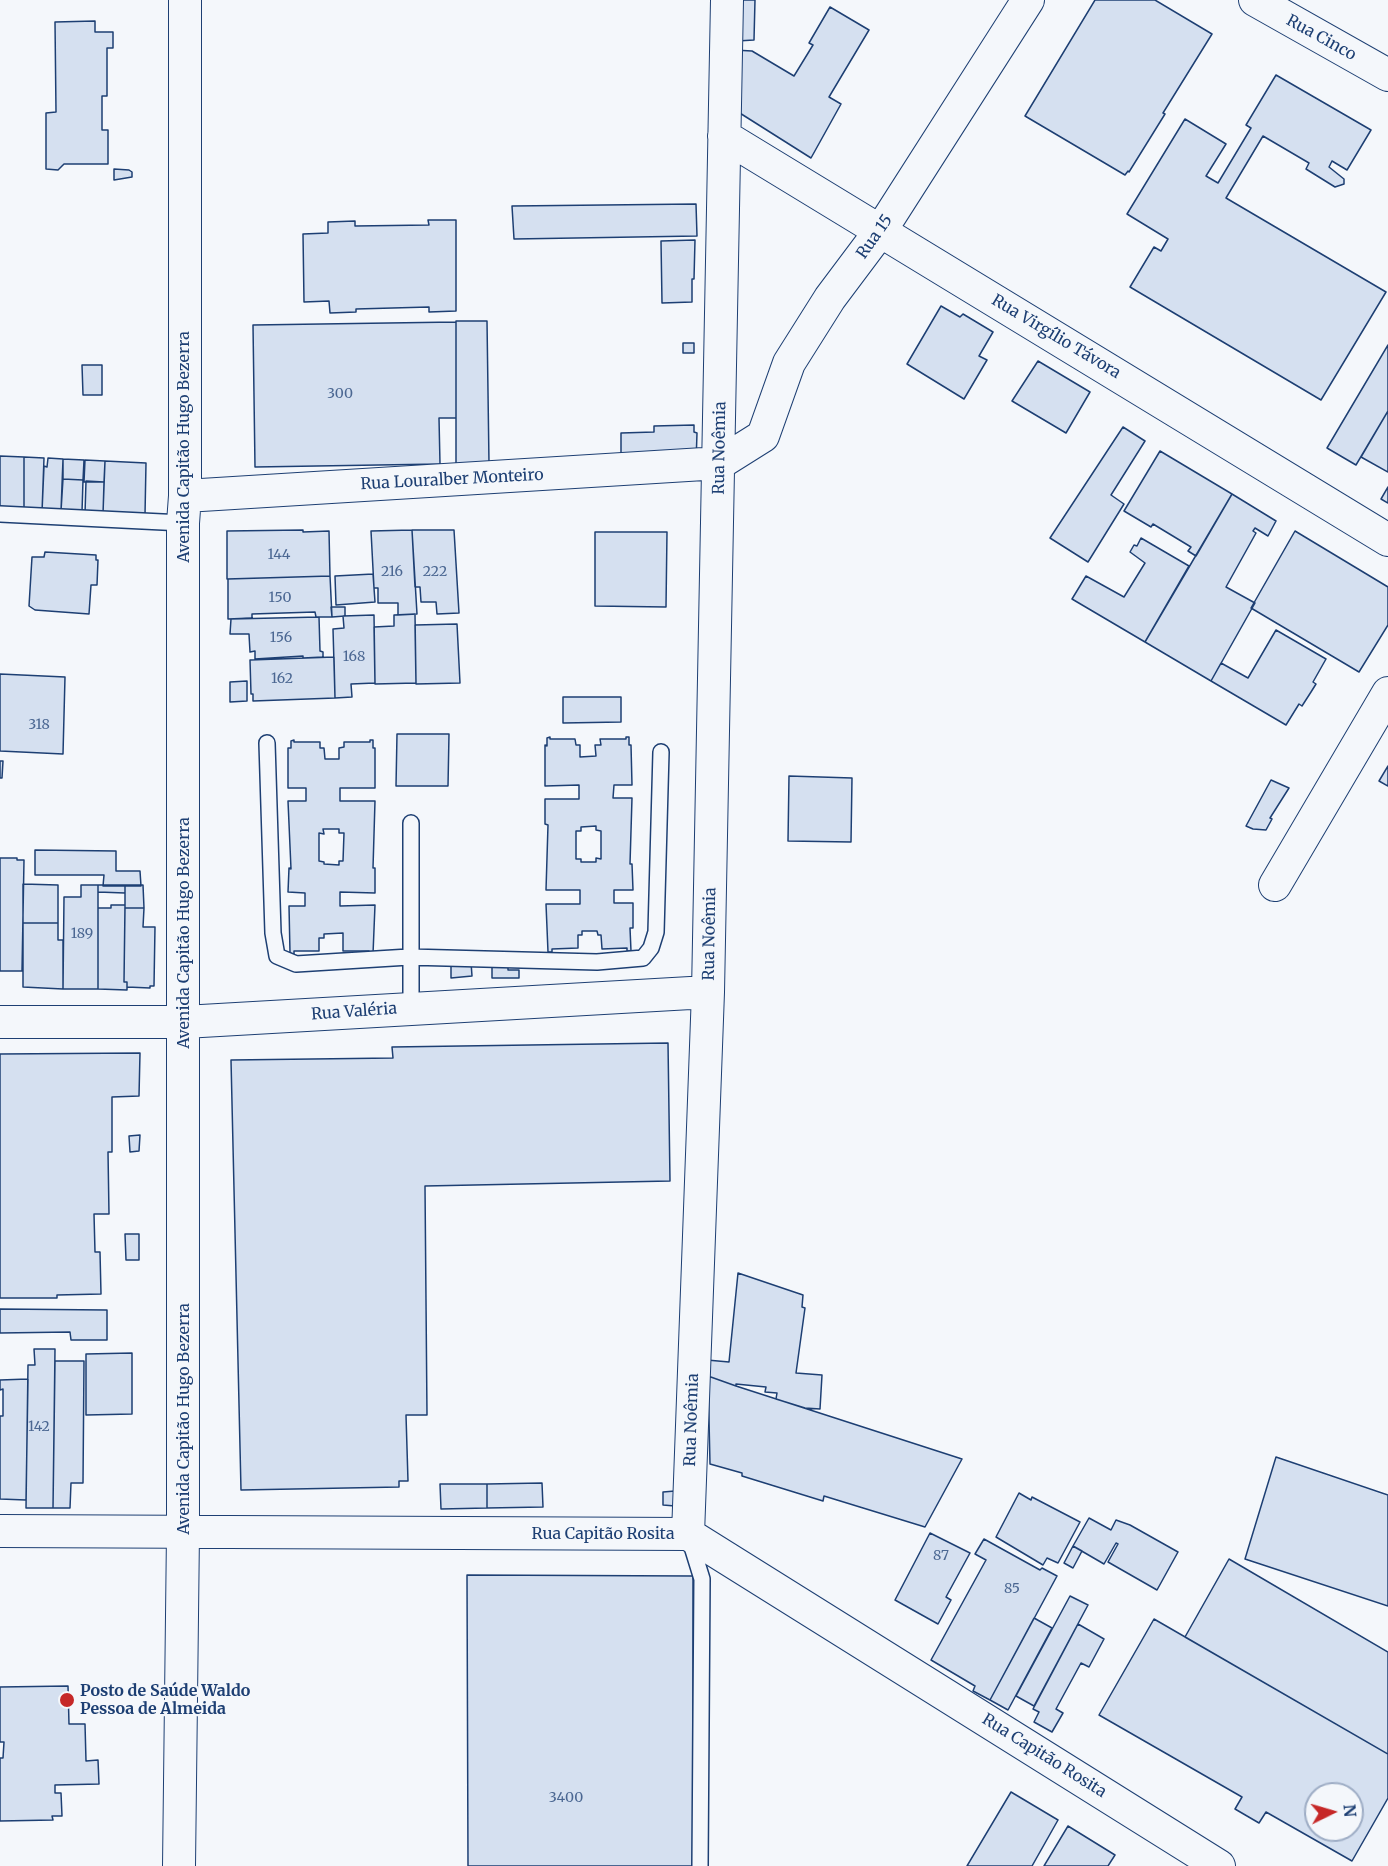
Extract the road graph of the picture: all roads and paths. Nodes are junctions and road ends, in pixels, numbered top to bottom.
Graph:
1 (185, 0) edge
2 (727, 0) edge
3 (1028, 0) edge
4 (1255, 0) edge
5 (1388, 75) edge
6 (724, 136) junction
7 (881, 230) junction
8 (720, 463) junction
9 (184, 509) junction
10 (0, 514) edge
11 (1388, 540) edge
12 (1388, 693) edge
13 (267, 743) dead end
14 (661, 752) dead end
15 (411, 823) dead end
16 (1275, 885) dead end
17 (410, 957) junction
18 (708, 992) junction
19 (411, 1008) junction
20 (0, 1022) edge
21 (184, 1022) junction
22 (0, 1530) edge
23 (183, 1533) junction
24 (688, 1534) junction
25 (179, 1866) edge
26 (700, 1866) edge
27 (1219, 1866) edge

1 - 9 street, Avenida Capitão Hugo Bezerra
2 - 6 street, Rua Noêmia
3 - 7 street, Rua 15
4 - 5 street, Rua Cinco
6 - 7 street, Rua Virgílio Távora
6 - 8 street, Rua Noêmia
7 - 8 street, Rua 15
7 - 11 street, Rua Virgílio Távora
8 - 9 street, Rua Louralber Monteiro
8 - 18 street, Rua Noêmia
9 - 10 lane, Rua Louralber Monteiro
9 - 21 street, Avenida Capitão Hugo Bezerra
12 - 16 street
13 - 17 lane
14 - 17 lane
15 - 17 lane
17 - 19 lane
18 - 19 street, Rua Valéria
18 - 24 street, Rua Noêmia
19 - 21 street, Rua Valéria
20 - 21 street, Rua Valéria
21 - 23 street, Avenida Capitão Hugo Bezerra
22 - 23 street, Rua Capitão Rosita
23 - 24 street, Rua Capitão Rosita
23 - 25 street, Avenida Capitão Hugo Bezerra
24 - 26 lane, Rua Noêmia
24 - 27 street, Rua Capitão Rosita

